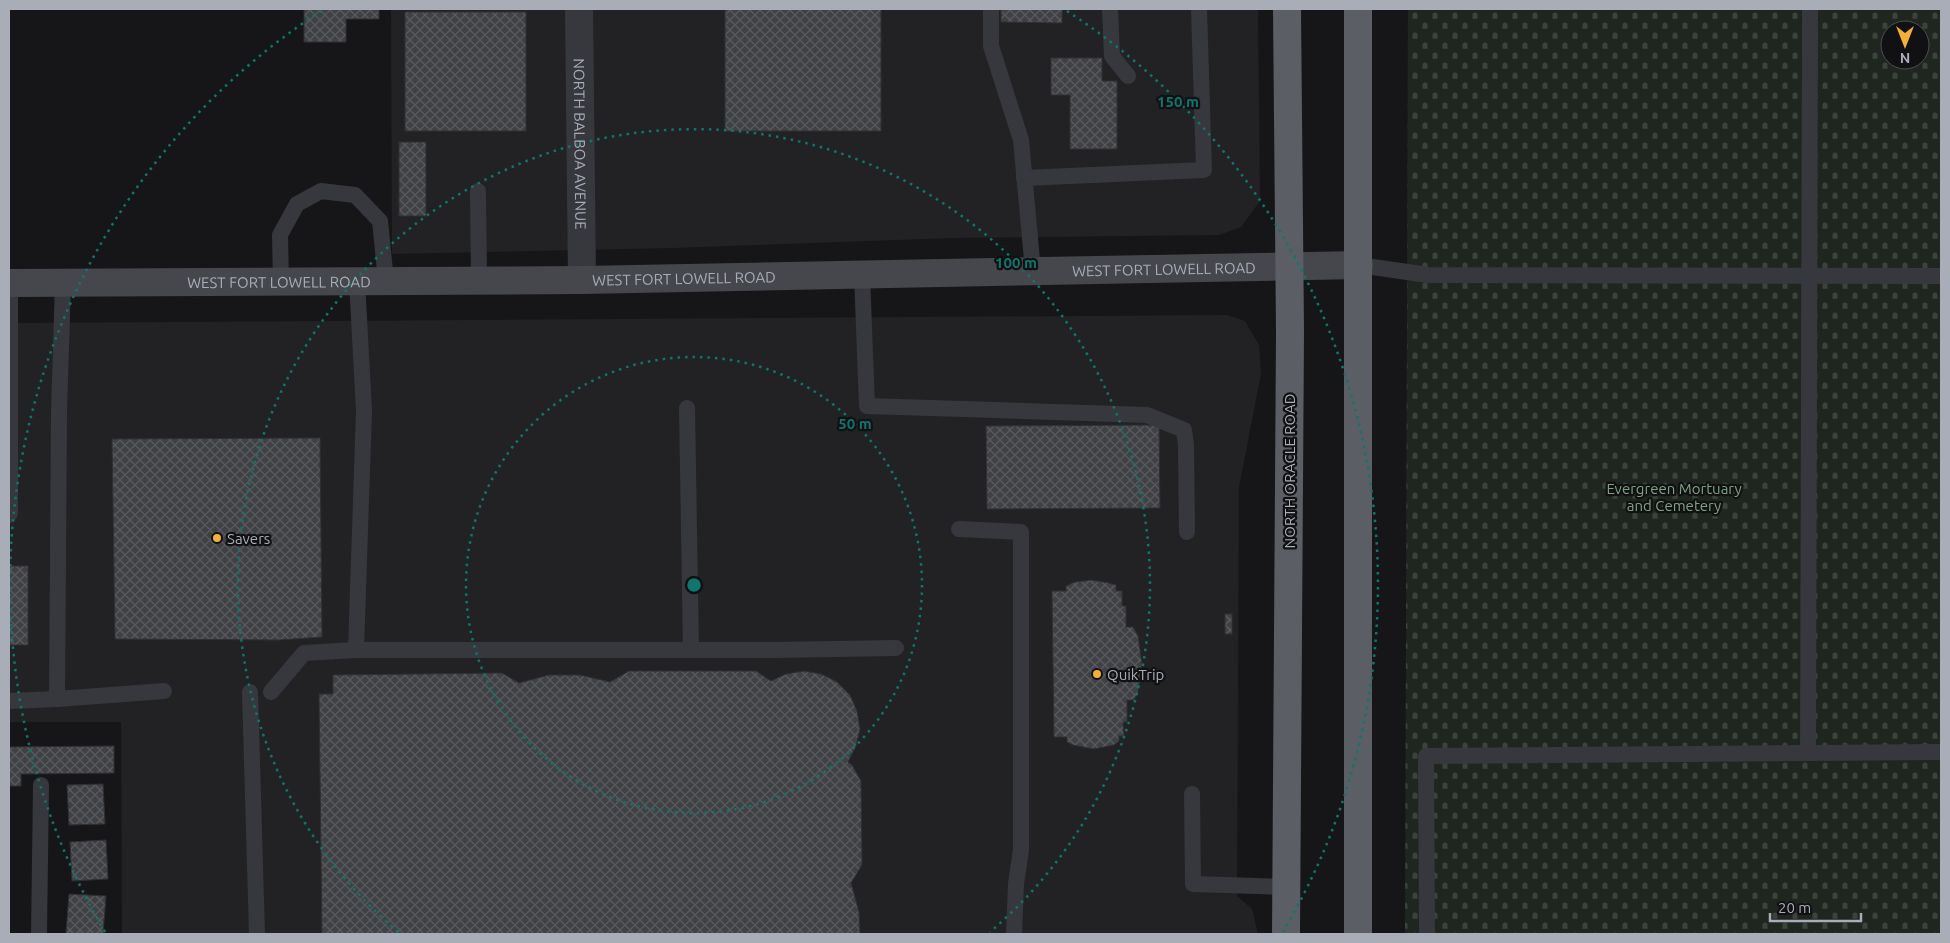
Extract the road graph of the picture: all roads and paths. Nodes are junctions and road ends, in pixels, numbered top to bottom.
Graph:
1 (579, 9) edge
2 (991, 9) edge
3 (1110, 9) edge
4 (1199, 9) edge
5 (1287, 9) edge
6 (1358, 9) edge
7 (1810, 9) edge
8 (1128, 76) dead end
9 (1024, 178) junction
10 (478, 191) dead end
11 (1359, 264) junction
12 (1290, 266) junction
13 (1034, 271) junction
14 (862, 275) junction
15 (1810, 276) junction
16 (1941, 276) edge
17 (479, 280) junction
18 (582, 280) junction
19 (357, 281) junction
20 (386, 281) junction
21 (281, 282) junction
22 (9, 283) edge
23 (63, 283) junction
24 (687, 408) dead end
25 (9, 515) edge
26 (959, 530) dead end
27 (1187, 532) dead end
28 (896, 648) dead end
29 (356, 650) junction
30 (691, 650) junction
31 (164, 691) dead end
32 (250, 692) dead end
33 (270, 692) dead end
34 (58, 699) junction
35 (9, 702) edge
36 (1941, 752) edge
37 (1808, 753) junction
38 (41, 785) dead end
39 (1192, 794) dead end
40 (1286, 887) junction
41 (39, 934) edge
42 (257, 934) edge
43 (1014, 934) edge
44 (1286, 934) edge
45 (1358, 934) edge
46 (1427, 934) edge

1 - 18 street, NORTH BALBOA AVENUE
2 - 9 lane
3 - 8 lane
4 - 9 lane
5 - 12 highway, NORTH ORACLE ROAD
6 - 11 highway
7 - 15 lane
9 - 13 lane
10 - 17 lane
11 - 12 main road, WEST FORT LOWELL ROAD
11 - 15 lane
11 - 45 highway
12 - 13 main road, WEST FORT LOWELL ROAD
12 - 40 highway, NORTH ORACLE ROAD
13 - 14 main road, WEST FORT LOWELL ROAD
14 - 18 main road, WEST FORT LOWELL ROAD
14 - 27 lane
15 - 16 lane
15 - 37 lane
17 - 18 main road, WEST FORT LOWELL ROAD
17 - 20 main road, WEST FORT LOWELL ROAD
19 - 20 main road, WEST FORT LOWELL ROAD
19 - 21 main road, WEST FORT LOWELL ROAD
19 - 29 lane
20 - 21 lane
21 - 23 main road, WEST FORT LOWELL ROAD
22 - 23 main road, WEST FORT LOWELL ROAD
22 - 25 lane
23 - 34 lane
24 - 30 lane
26 - 43 lane
28 - 30 lane
29 - 30 lane
29 - 33 lane
31 - 34 lane
32 - 42 lane
34 - 35 lane
36 - 37 lane
37 - 46 lane
38 - 41 lane
39 - 40 lane
40 - 44 highway, NORTH ORACLE ROAD

